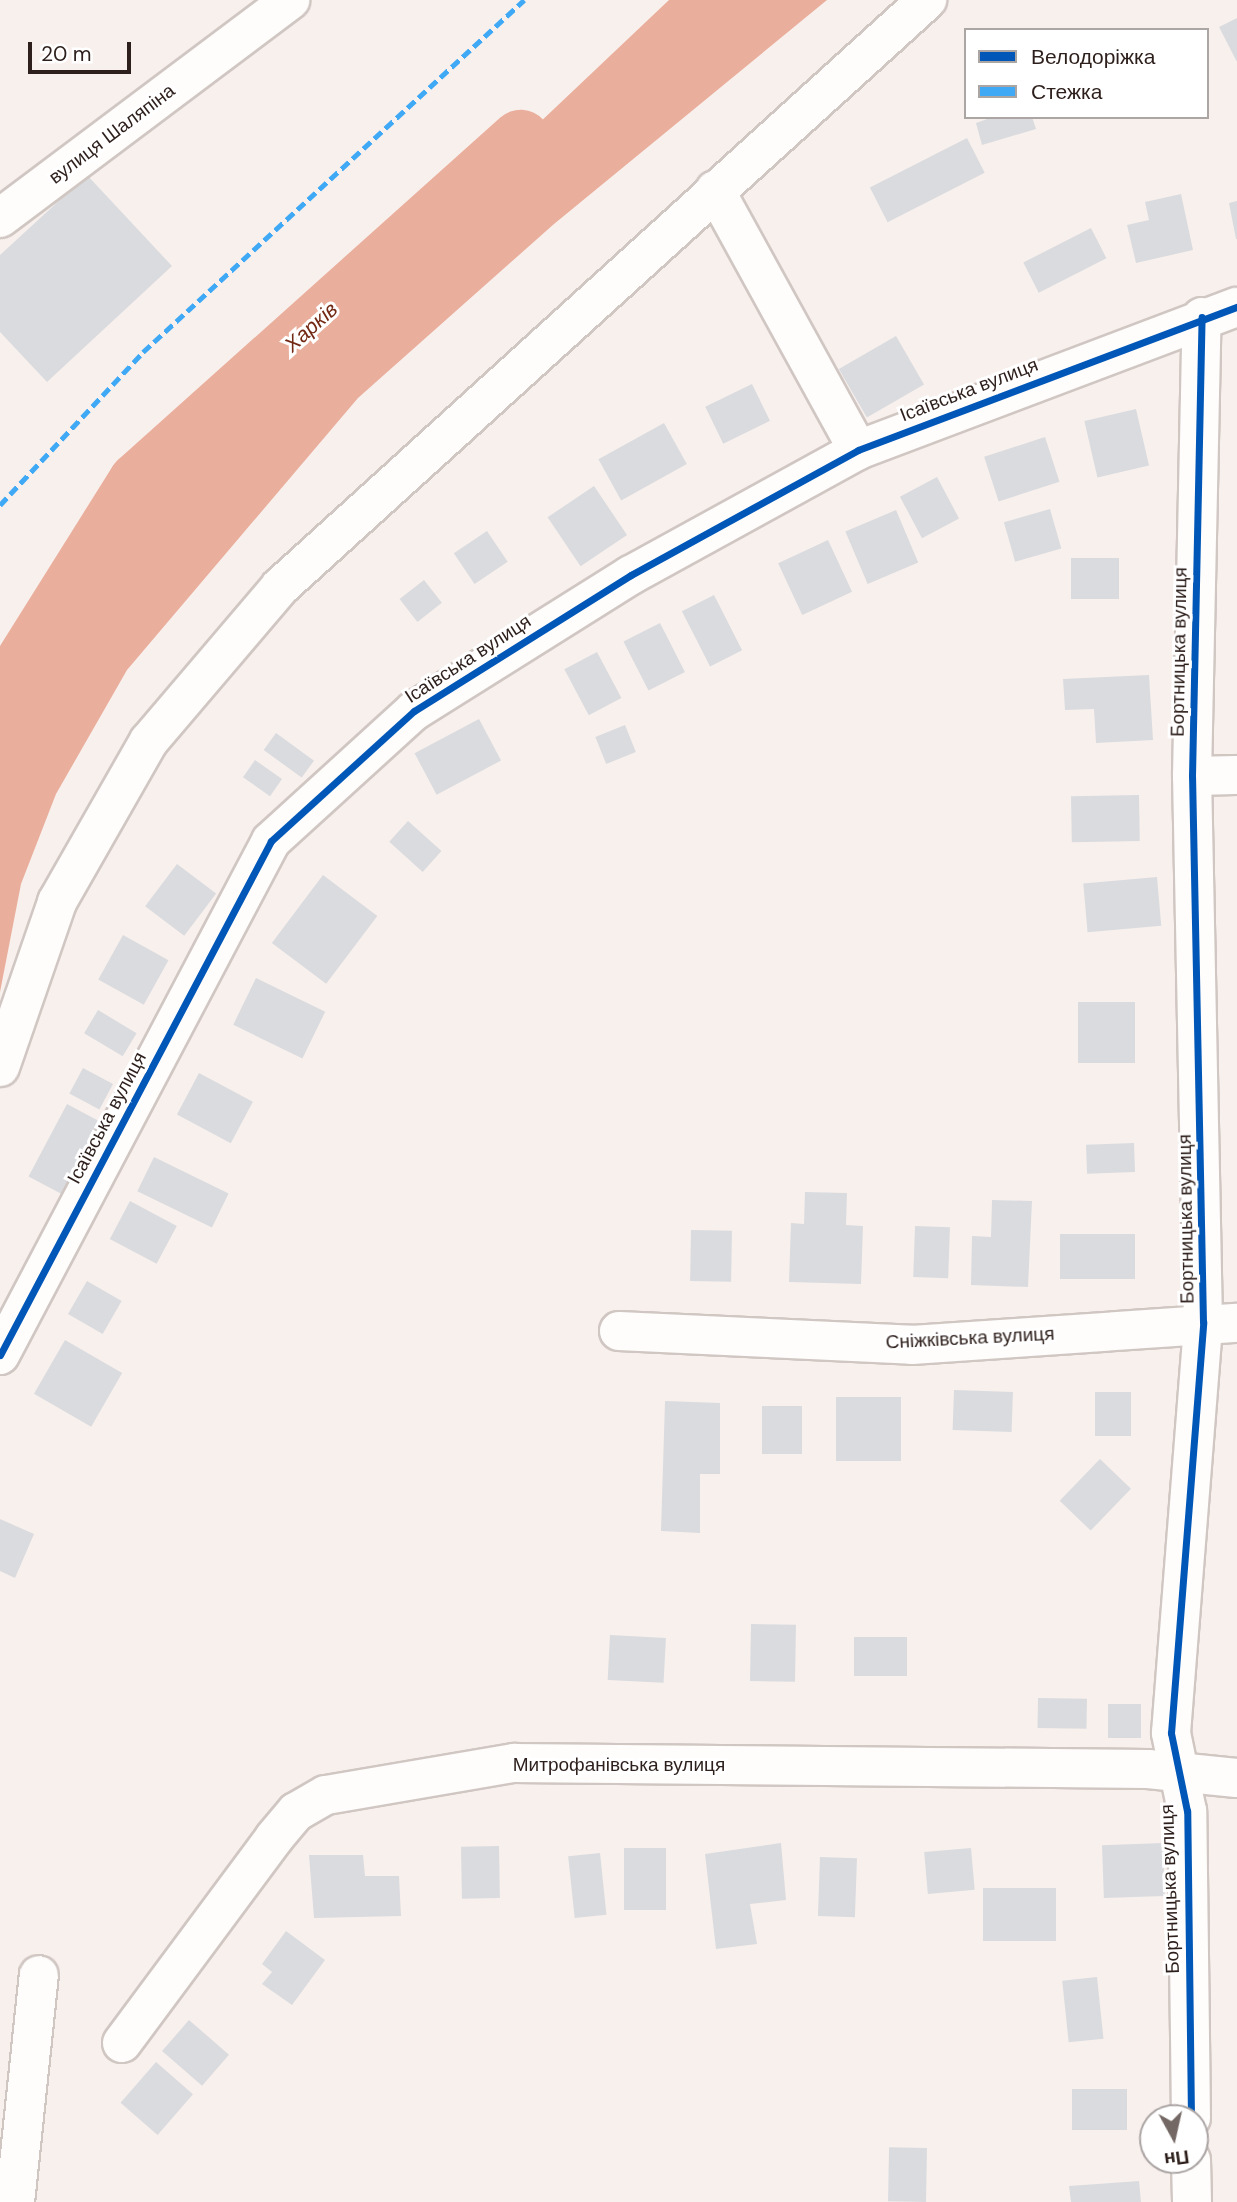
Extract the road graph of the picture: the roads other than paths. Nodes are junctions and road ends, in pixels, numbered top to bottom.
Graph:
1 (290, 0) edge
2 (927, 0) edge
3 (715, 190) junction
4 (0, 218) edge
5 (1219, 312) edge
6 (858, 450) junction
7 (1237, 775) edge
8 (1192, 776) junction
9 (0, 1068) edge
10 (1220, 1322) edge
11 (619, 1331) dead end
12 (0, 1355) edge
13 (1178, 1772) junction
14 (1237, 1778) edge
15 (39, 1975) dead end
16 (122, 2043) dead end
17 (1191, 2104) edge
18 (1191, 2174) edge
19 (15, 2202) edge
20 (1192, 2202) edge

1 - 4 street, вулиця Шаляпіна
2 - 3 street
3 - 6 street
3 - 9 street
5 - 6 street, Ісаївська вулиця
5 - 8 street, Бортницька вулиця
6 - 12 street, Ісаївська вулиця
7 - 8 street
8 - 10 street, Бортницька вулиця
10 - 11 street, Сніжківська вулиця
10 - 13 street, Бортницька вулиця
13 - 14 street, Митрофанівська вулиця
13 - 16 street, Митрофанівська вулиця
13 - 17 street, Бортницька вулиця
15 - 19 street
18 - 20 street

